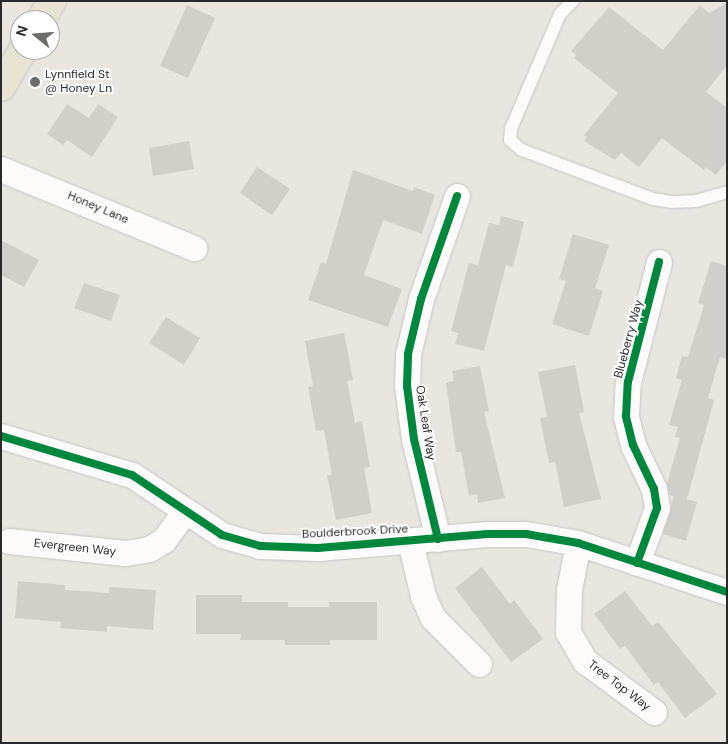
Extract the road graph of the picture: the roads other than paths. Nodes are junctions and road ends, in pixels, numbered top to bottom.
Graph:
1 (573, 1) edge
2 (16, 60) edge
3 (1, 87) edge
4 (1, 169) edge
5 (727, 192) edge
6 (457, 196) dead end
7 (194, 248) dead end
8 (659, 262) dead end
9 (1, 436) edge
10 (185, 511) junction
11 (438, 539) junction
12 (9, 541) dead end
13 (410, 541) junction
14 (578, 543) junction
15 (638, 563) junction
16 (727, 592) edge
17 (479, 664) dead end
18 (654, 712) dead end

1 - 5 lane
2 - 3 main road
4 - 7 street, Honey Lane
6 - 11 street, Oak Leaf Way
8 - 15 street, Blueberry Way
9 - 10 street, Boulderbrook Drive
10 - 12 street, Evergreen Way
10 - 13 street, Boulderbrook Drive
11 - 13 street, Boulderbrook Drive
11 - 14 street, Boulderbrook Drive
13 - 17 street
14 - 15 street, Boulderbrook Drive
14 - 18 street, Tree Top Way
15 - 16 street, Boulderbrook Drive

